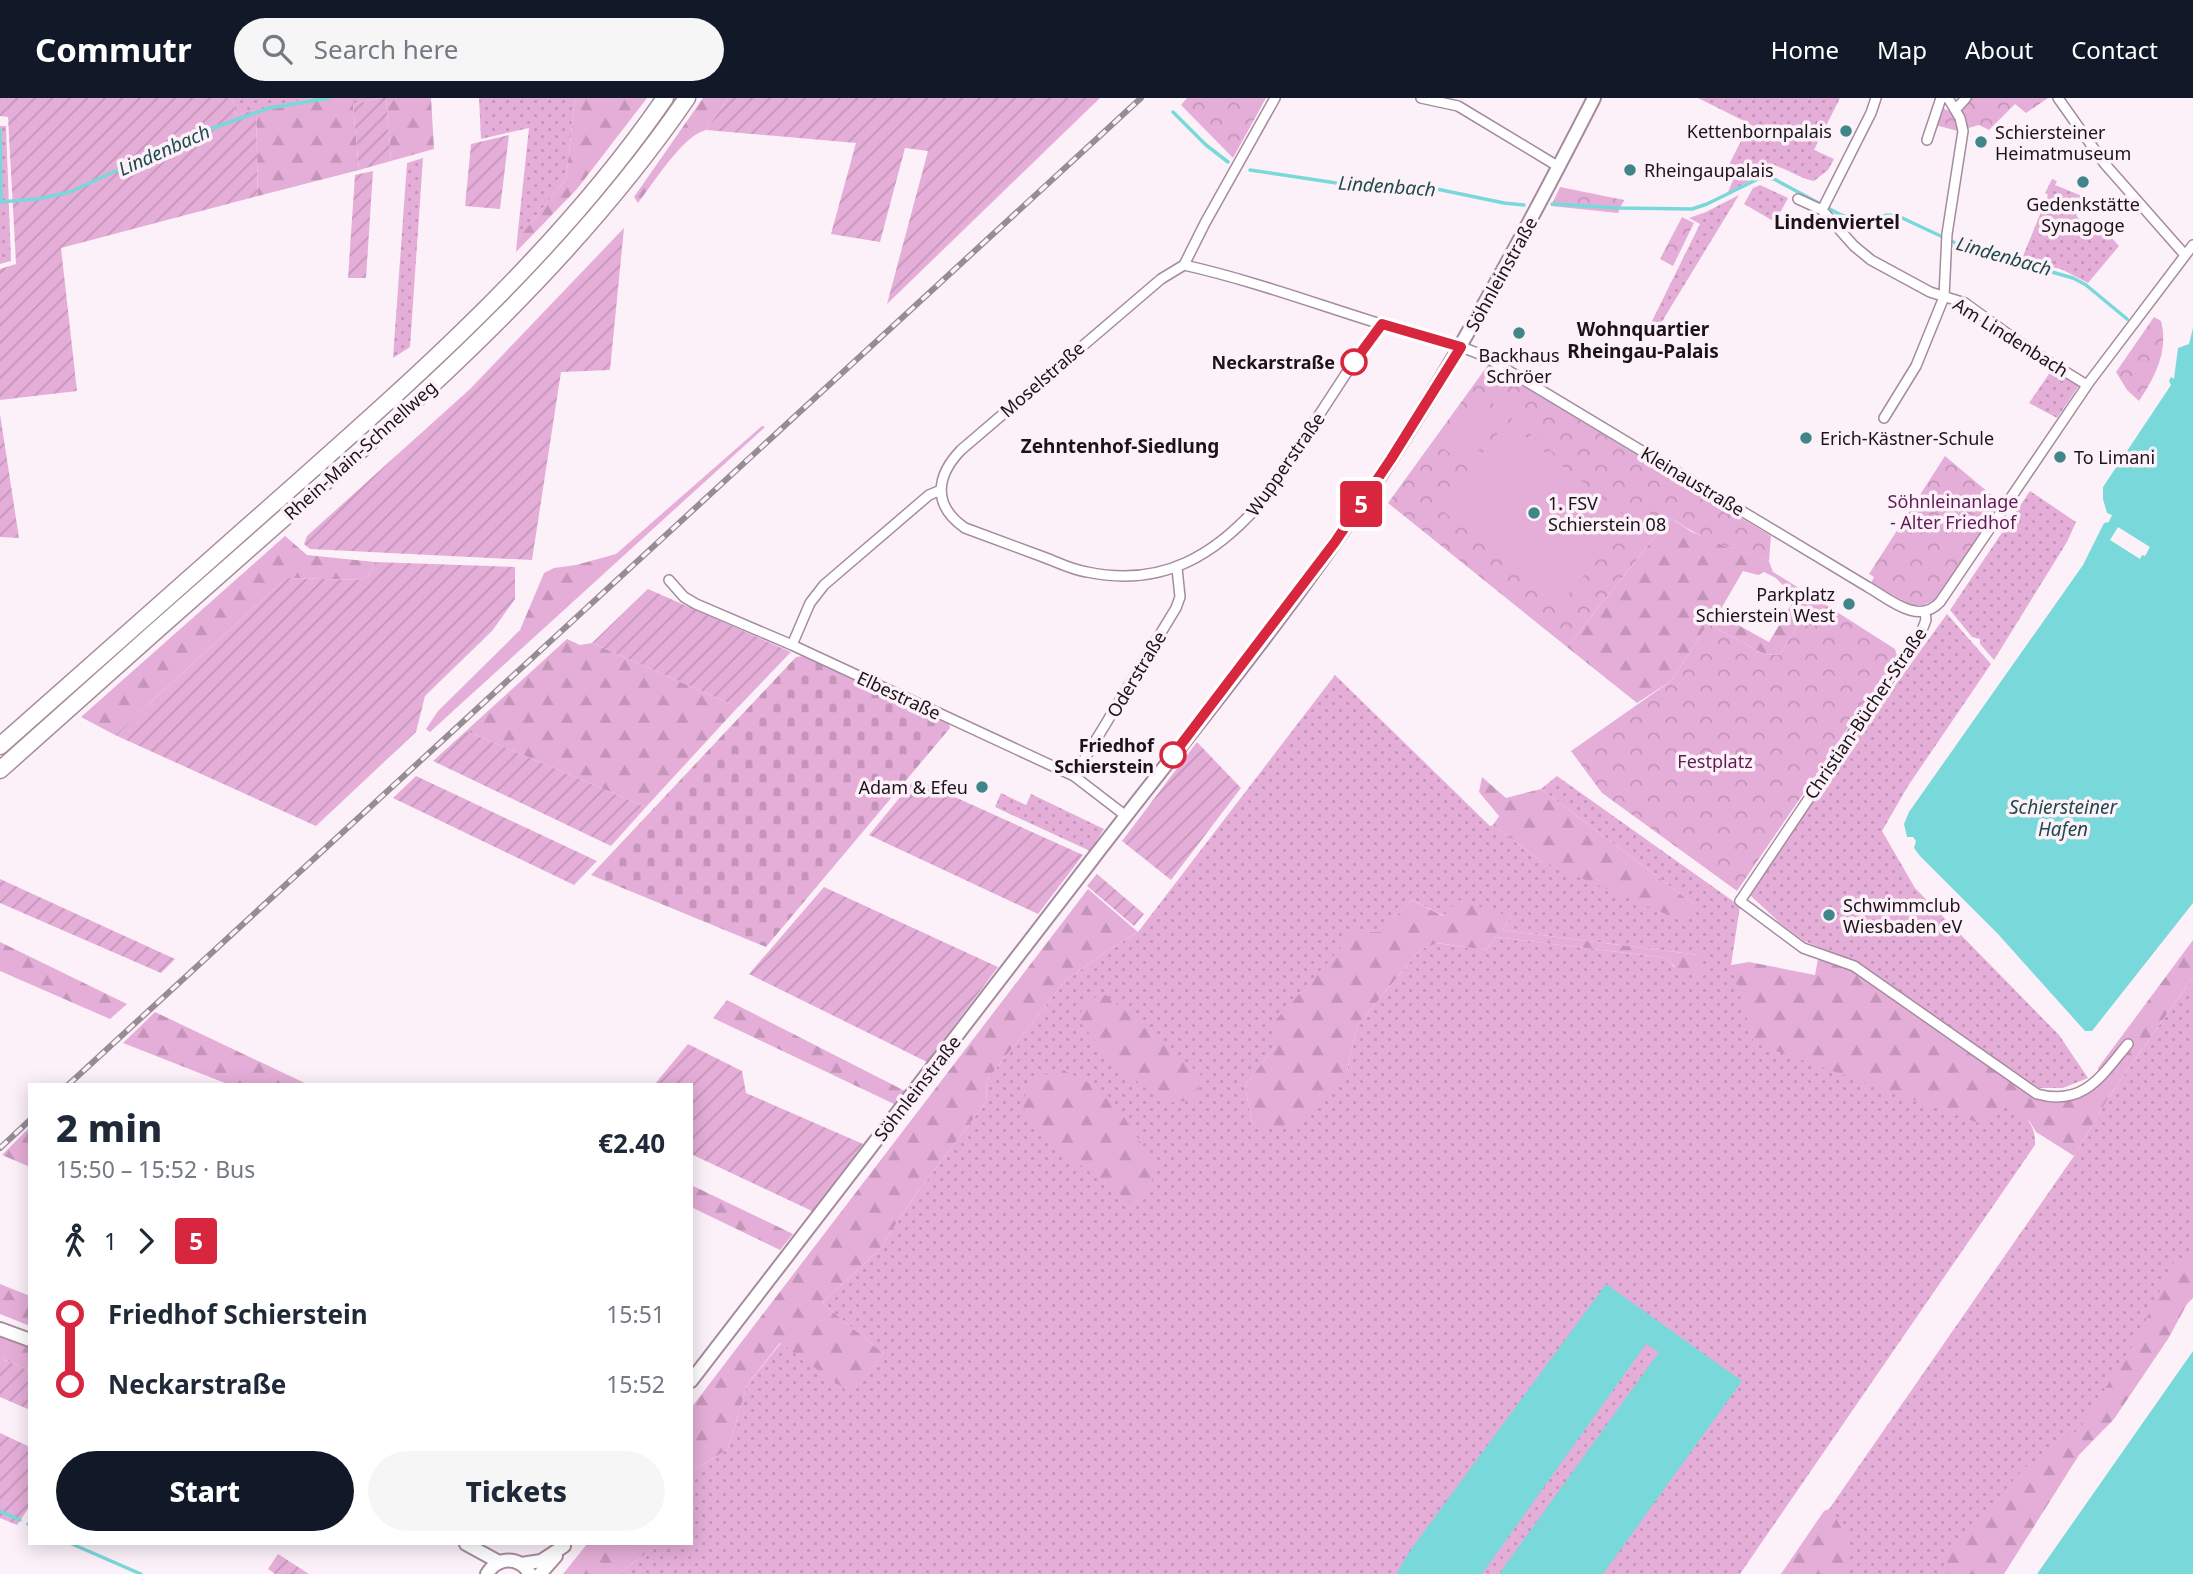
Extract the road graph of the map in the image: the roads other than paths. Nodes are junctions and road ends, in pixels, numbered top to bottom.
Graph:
1 (665, 98) edge
2 (687, 98) edge
3 (1275, 98) edge
4 (1421, 98) edge
5 (1594, 98) edge
6 (1876, 98) edge
7 (1941, 98) edge
8 (1948, 98) edge
9 (1966, 98) edge
10 (2058, 98) edge
11 (1459, 102) edge
12 (1956, 109) junction
13 (1927, 140) dead end
14 (1559, 167) junction
15 (1798, 199) dead end
16 (1824, 205) junction
17 (2193, 245) edge
18 (2185, 255) junction
19 (1184, 265) junction
20 (1944, 297) junction
21 (1382, 324) junction
22 (1461, 347) junction
23 (2085, 383) junction
24 (1884, 418) dead end
25 (941, 490) junction
26 (1177, 568) junction
27 (669, 580) dead end
28 (1925, 612) junction
29 (792, 645) junction
30 (0, 746) edge
31 (0, 770) edge
32 (1074, 776) junction
33 (1126, 816) junction
34 (2128, 1044) dead end
35 (0, 1329) edge
36 (28, 1339) edge
37 (693, 1378) edge
38 (467, 1545) edge
39 (468, 1545) edge
40 (565, 1545) edge
41 (499, 1562) junction
42 (526, 1569) edge
43 (486, 1574) edge
44 (540, 1574) edge

1 - 30 highway, Rhein-Main-Schnellweg
2 - 31 highway, Rhein-Main-Schnellweg
3 - 19 street
4 - 11 street
5 - 14 street, Söhnleinstraße
6 - 16 street
7 - 13 street
8 - 12 street
9 - 12 street
10 - 18 street
11 - 14 street
12 - 20 street
14 - 22 street, Söhnleinstraße
15 - 16 street, Am Lindenbach
16 - 20 street, Am Lindenbach
17 - 18 street, Christian-Bücher-Straße
18 - 23 street, Christian-Bücher-Straße
19 - 21 street
19 - 25 street, Moselstraße
20 - 23 street, Am Lindenbach
20 - 24 street
21 - 22 street
21 - 26 street, Wupperstraße
22 - 28 street, Kleinaustraße
22 - 33 street, Söhnleinstraße
23 - 28 street, Christian-Bücher-Straße
25 - 26 street, Wupperstraße
25 - 29 street
26 - 32 street, Oderstraße
27 - 29 street, Elbestraße
28 - 34 street, Christian-Bücher-Straße
29 - 32 street, Elbestraße
32 - 33 street, Elbestraße
33 - 37 street, Söhnleinstraße
35 - 36 street
38 - 43 street
39 - 41 street
40 - 42 street
40 - 44 street
41 - 42 street
41 - 43 street

